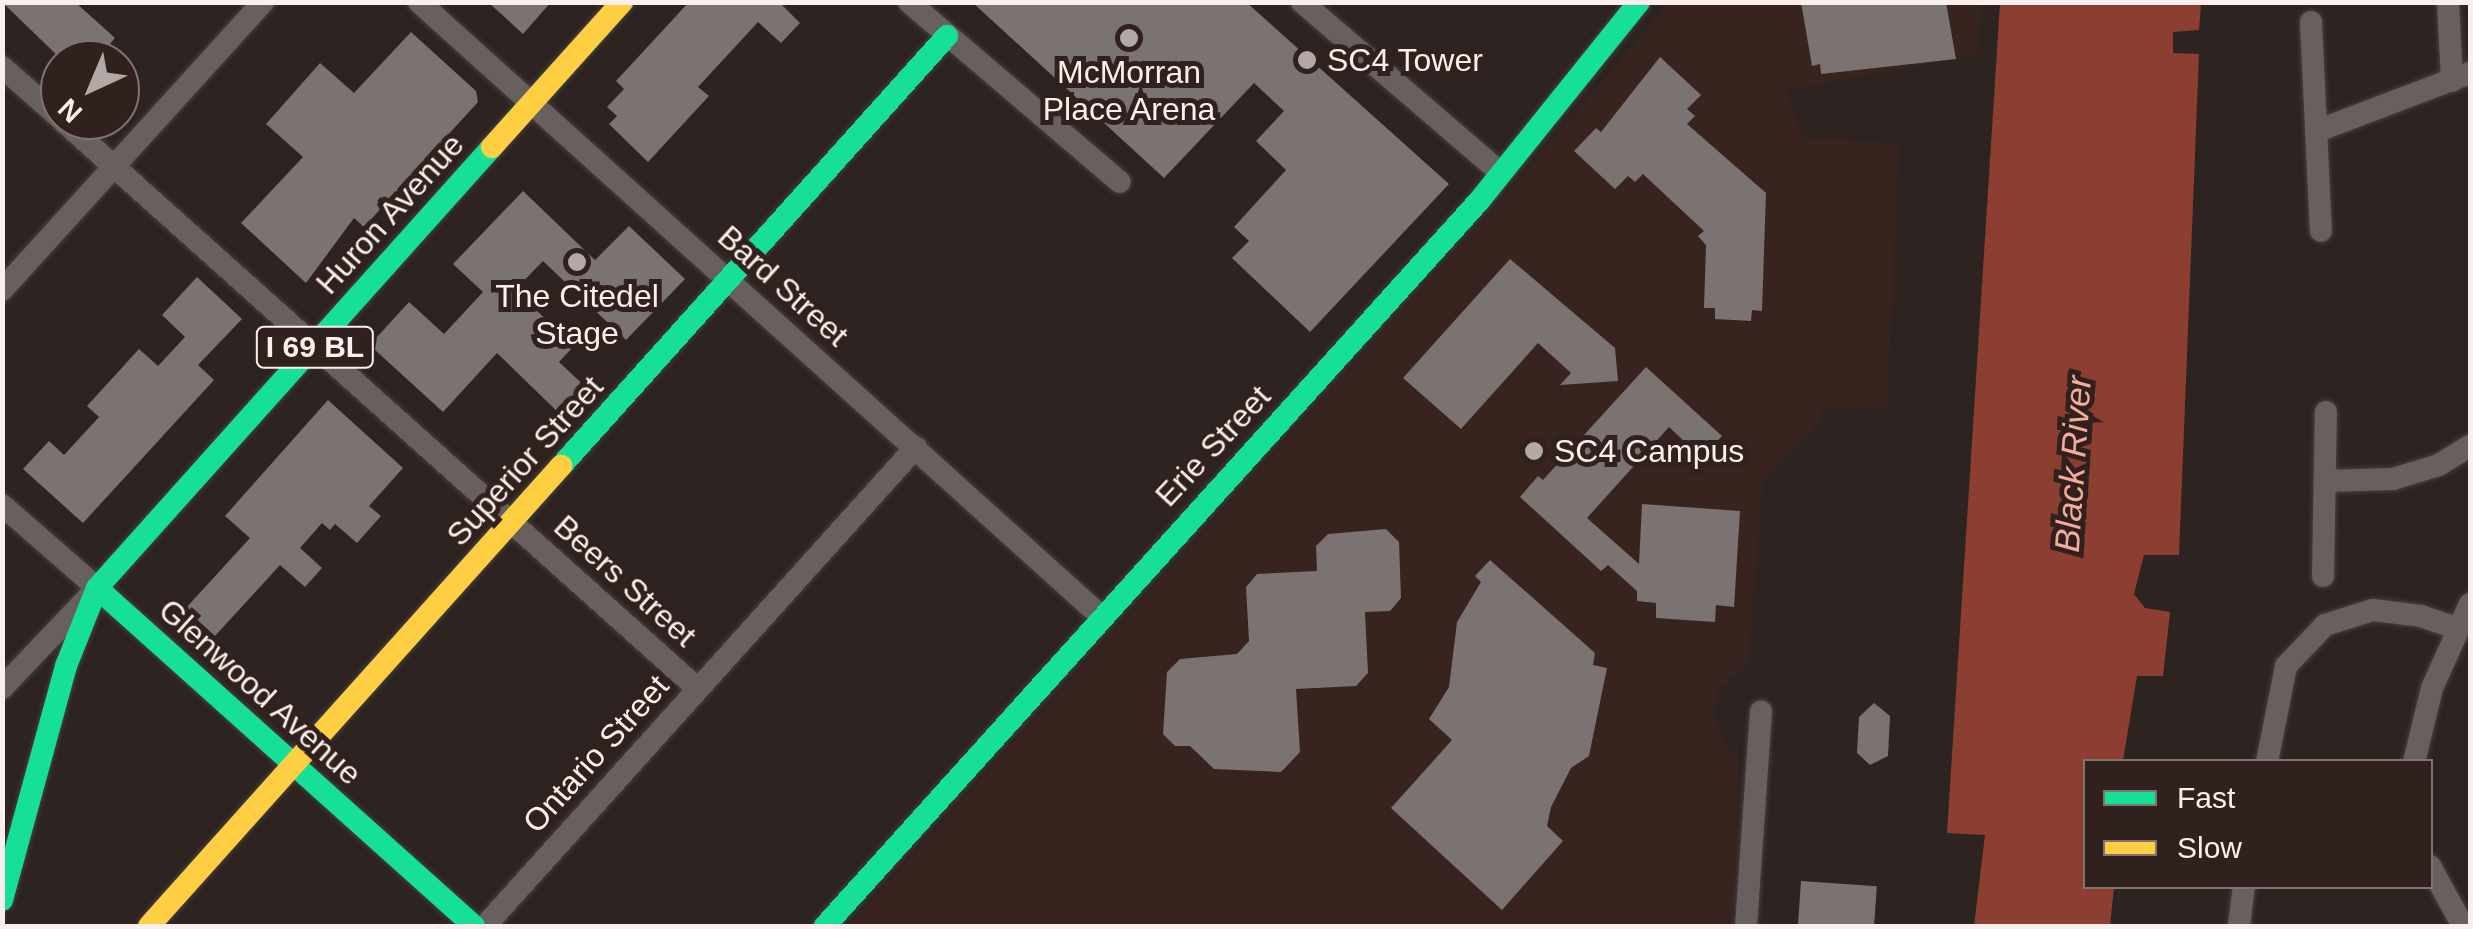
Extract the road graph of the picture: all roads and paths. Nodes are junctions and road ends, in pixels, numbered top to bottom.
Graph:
1 (264, 2) edge
2 (419, 2) edge
3 (622, 2) edge
4 (909, 2) edge
5 (1302, 2) edge
6 (1638, 2) edge
7 (2448, 2) edge
8 (2311, 22) dead end
9 (947, 36) junction
10 (2, 66) edge
11 (2461, 77) edge
12 (40, 100) edge
13 (532, 104) junction
14 (2317, 130) junction
15 (84, 140) edge
16 (115, 168) junction
17 (1497, 170) junction
18 (1120, 182) dead end
19 (2321, 231) dead end
20 (730, 282) junction
21 (2, 290) edge
22 (314, 348) junction
23 (2326, 412) dead end
24 (2470, 446) edge
25 (916, 448) junction
26 (2326, 481) junction
27 (2, 506) edge
28 (512, 524) junction
29 (2322, 576) dead end
30 (97, 588) junction
31 (2470, 604) edge
32 (1103, 618) junction
33 (2458, 629) junction
34 (2, 688) edge
35 (698, 689) junction
36 (1761, 712) dead end
37 (2268, 759) edge
38 (2415, 759) edge
39 (294, 766) junction
40 (2433, 871) edge
41 (2244, 889) edge
42 (2, 900) edge
43 (149, 926) edge
44 (474, 926) edge
45 (486, 926) edge
46 (825, 926) edge
47 (1746, 926) edge
48 (2239, 926) edge
49 (2464, 926) edge

1 - 16 street
2 - 13 street, Bard Street
3 - 13 street, Huron Avenue / I 69 BL
4 - 9 street
5 - 17 street
6 - 17 street, Erie Street
7 - 11 street
8 - 14 street
9 - 18 street
9 - 20 street, Superior Street
10 - 12 street, Beers Street
11 - 14 street
13 - 20 street, Bard Street
13 - 22 street, Huron Avenue / I 69 BL
14 - 19 street
15 - 16 street, Beers Street
16 - 21 street
16 - 22 street, Beers Street
17 - 32 street, Erie Street
20 - 25 street, Bard Street
20 - 28 street, Superior Street
22 - 28 street, Beers Street
22 - 30 street, Huron Avenue / I 69 BL
23 - 26 street
24 - 26 street
25 - 32 street, Bard Street
25 - 35 street, Ontario Street
26 - 29 street
27 - 30 street, Glenwood Avenue
28 - 35 street, Beers Street
28 - 39 street, Superior Street
30 - 34 street, Huron Avenue
30 - 39 street, Glenwood Avenue
30 - 42 street, I 69 BL
31 - 33 street
32 - 46 street, Erie Street
33 - 37 street
33 - 38 street
35 - 45 street, Ontario Street
36 - 47 street
39 - 43 street, Superior Street
39 - 44 street, Glenwood Avenue
40 - 49 street
41 - 48 street

